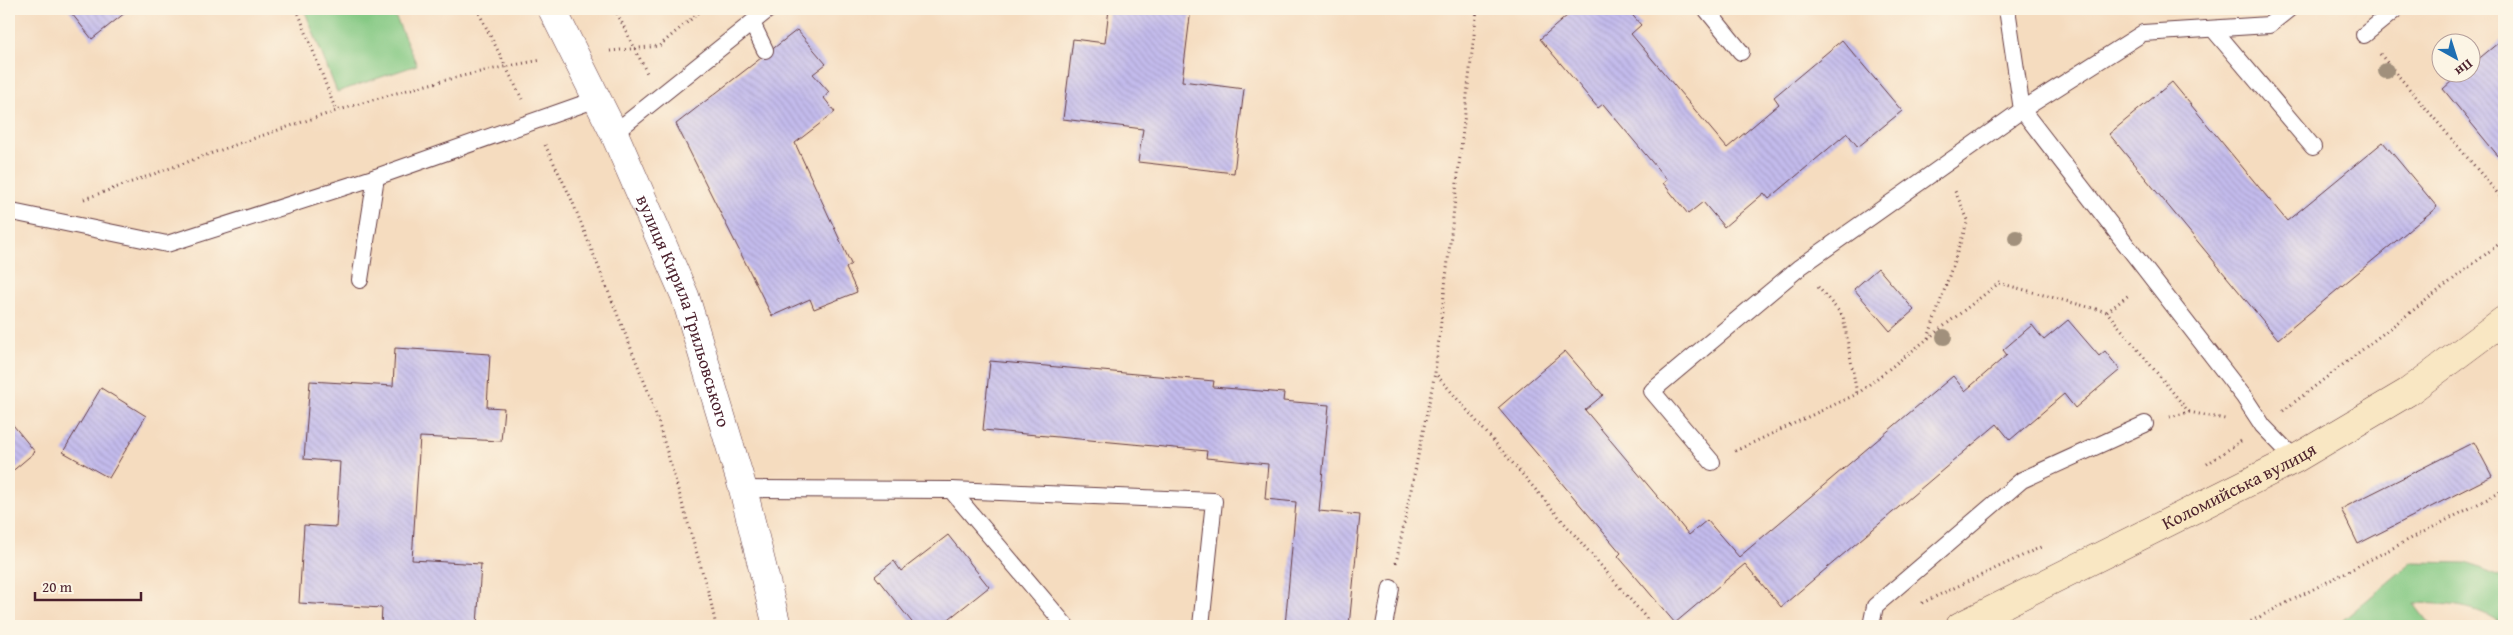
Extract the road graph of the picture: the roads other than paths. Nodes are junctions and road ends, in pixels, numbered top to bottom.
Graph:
1 (552, 9) edge
2 (769, 9) edge
3 (1706, 9) edge
4 (2007, 9) edge
5 (2289, 9) edge
6 (2396, 9) edge
7 (752, 23) junction
8 (2214, 30) junction
9 (2364, 35) road end
10 (765, 50) dead end
11 (1741, 52) dead end
12 (597, 99) junction
13 (2022, 110) junction
14 (614, 133) junction
15 (2314, 147) dead end
16 (376, 177) junction
17 (9, 208) edge
18 (360, 280) dead end
19 (2504, 320) edge
20 (2145, 424) dead end
21 (2295, 459) junction
22 (1712, 462) road end
23 (743, 489) junction
24 (951, 490) junction
25 (1391, 588) road end
26 (777, 626) edge
27 (1066, 626) edge
28 (1201, 626) edge
29 (1384, 626) edge
30 (1871, 626) edge
31 (1960, 626) edge

1 - 12 street, вулиця Кирила Трильовського
2 - 7 lane
3 - 11 lane
4 - 13 lane
5 - 8 lane
6 - 9 lane
7 - 10 lane
7 - 14 lane
8 - 13 lane
8 - 15 lane
12 - 14 street, вулиця Кирила Трильовського
12 - 16 lane
13 - 21 lane
13 - 22 lane
14 - 23 street, вулиця Кирила Трильовського
16 - 17 lane
16 - 18 lane
19 - 21 main road, Коломийська вулиця
20 - 30 lane
21 - 31 main road, Коломийська вулиця
23 - 24 lane
23 - 26 street, вулиця Кирила Трильовського
24 - 27 lane
24 - 28 lane
25 - 29 lane

